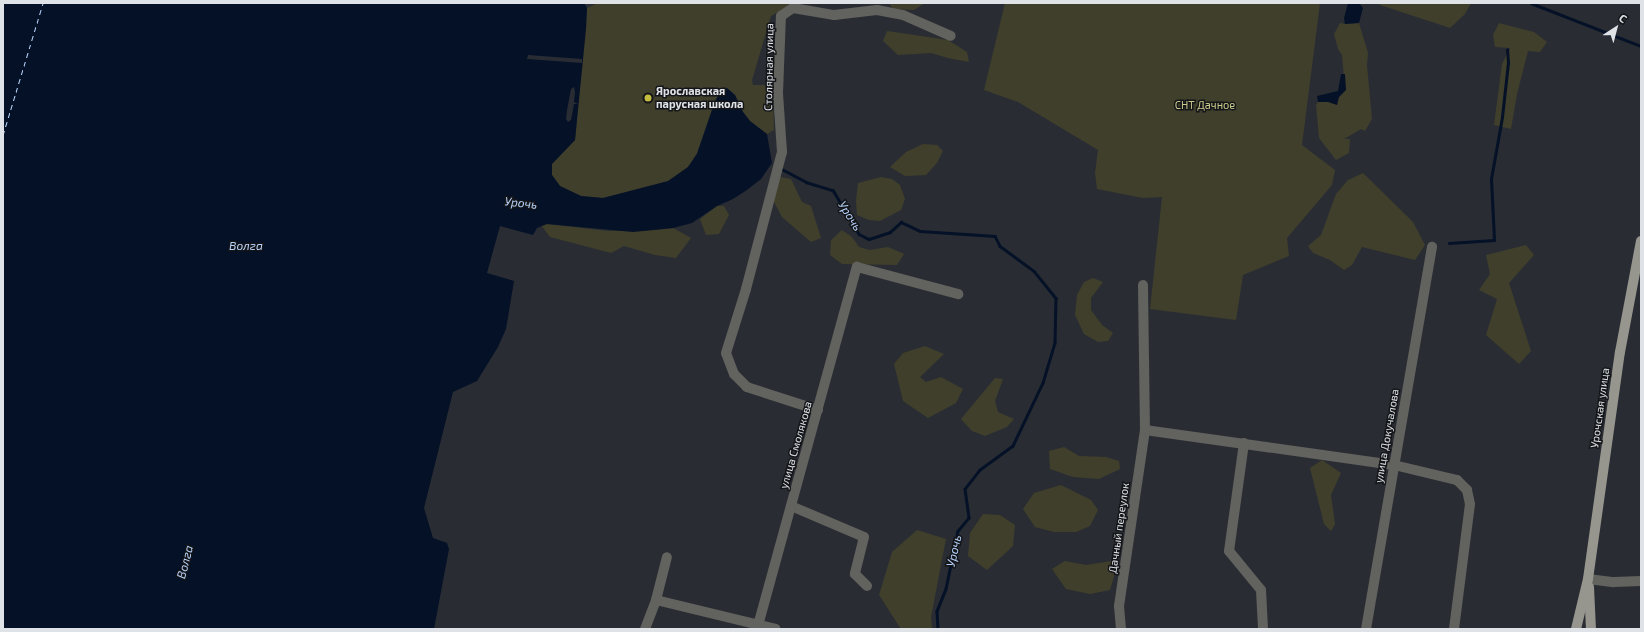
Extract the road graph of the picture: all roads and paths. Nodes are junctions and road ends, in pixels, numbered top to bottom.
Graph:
1 (951, 36) dead end
2 (1641, 241) edge
3 (1432, 247) dead end
4 (1143, 285) dead end
5 (958, 294) dead end
6 (818, 410) junction
7 (1145, 430) junction
8 (1244, 443) junction
9 (1394, 464) junction
10 (791, 506) junction
11 (667, 557) dead end
12 (1588, 579) junction
13 (1641, 581) edge
14 (867, 586) dead end
15 (656, 600) junction
16 (758, 626) edge
17 (645, 629) edge
18 (776, 629) edge
19 (1121, 629) edge
20 (1263, 629) edge
21 (1366, 629) edge
22 (1454, 629) edge
23 (1576, 629) edge
24 (1591, 629) edge

1 - 6 street, Столярная улица
2 - 12 main road, Урочская улица
3 - 9 street, улица Докучалова
4 - 7 street, Дачный переулок
5 - 6 street, улица Смолякова
6 - 10 street, улица Смолякова
7 - 8 street
7 - 19 street, Дачный переулок
8 - 9 street
8 - 20 street
9 - 21 street, улица Докучалова
9 - 22 street
10 - 14 street
10 - 16 street, улица Смолякова
11 - 15 street
12 - 13 street
12 - 23 main road, Урочская улица
12 - 24 main road, Урочская улица
15 - 16 street
15 - 17 street
16 - 18 street

